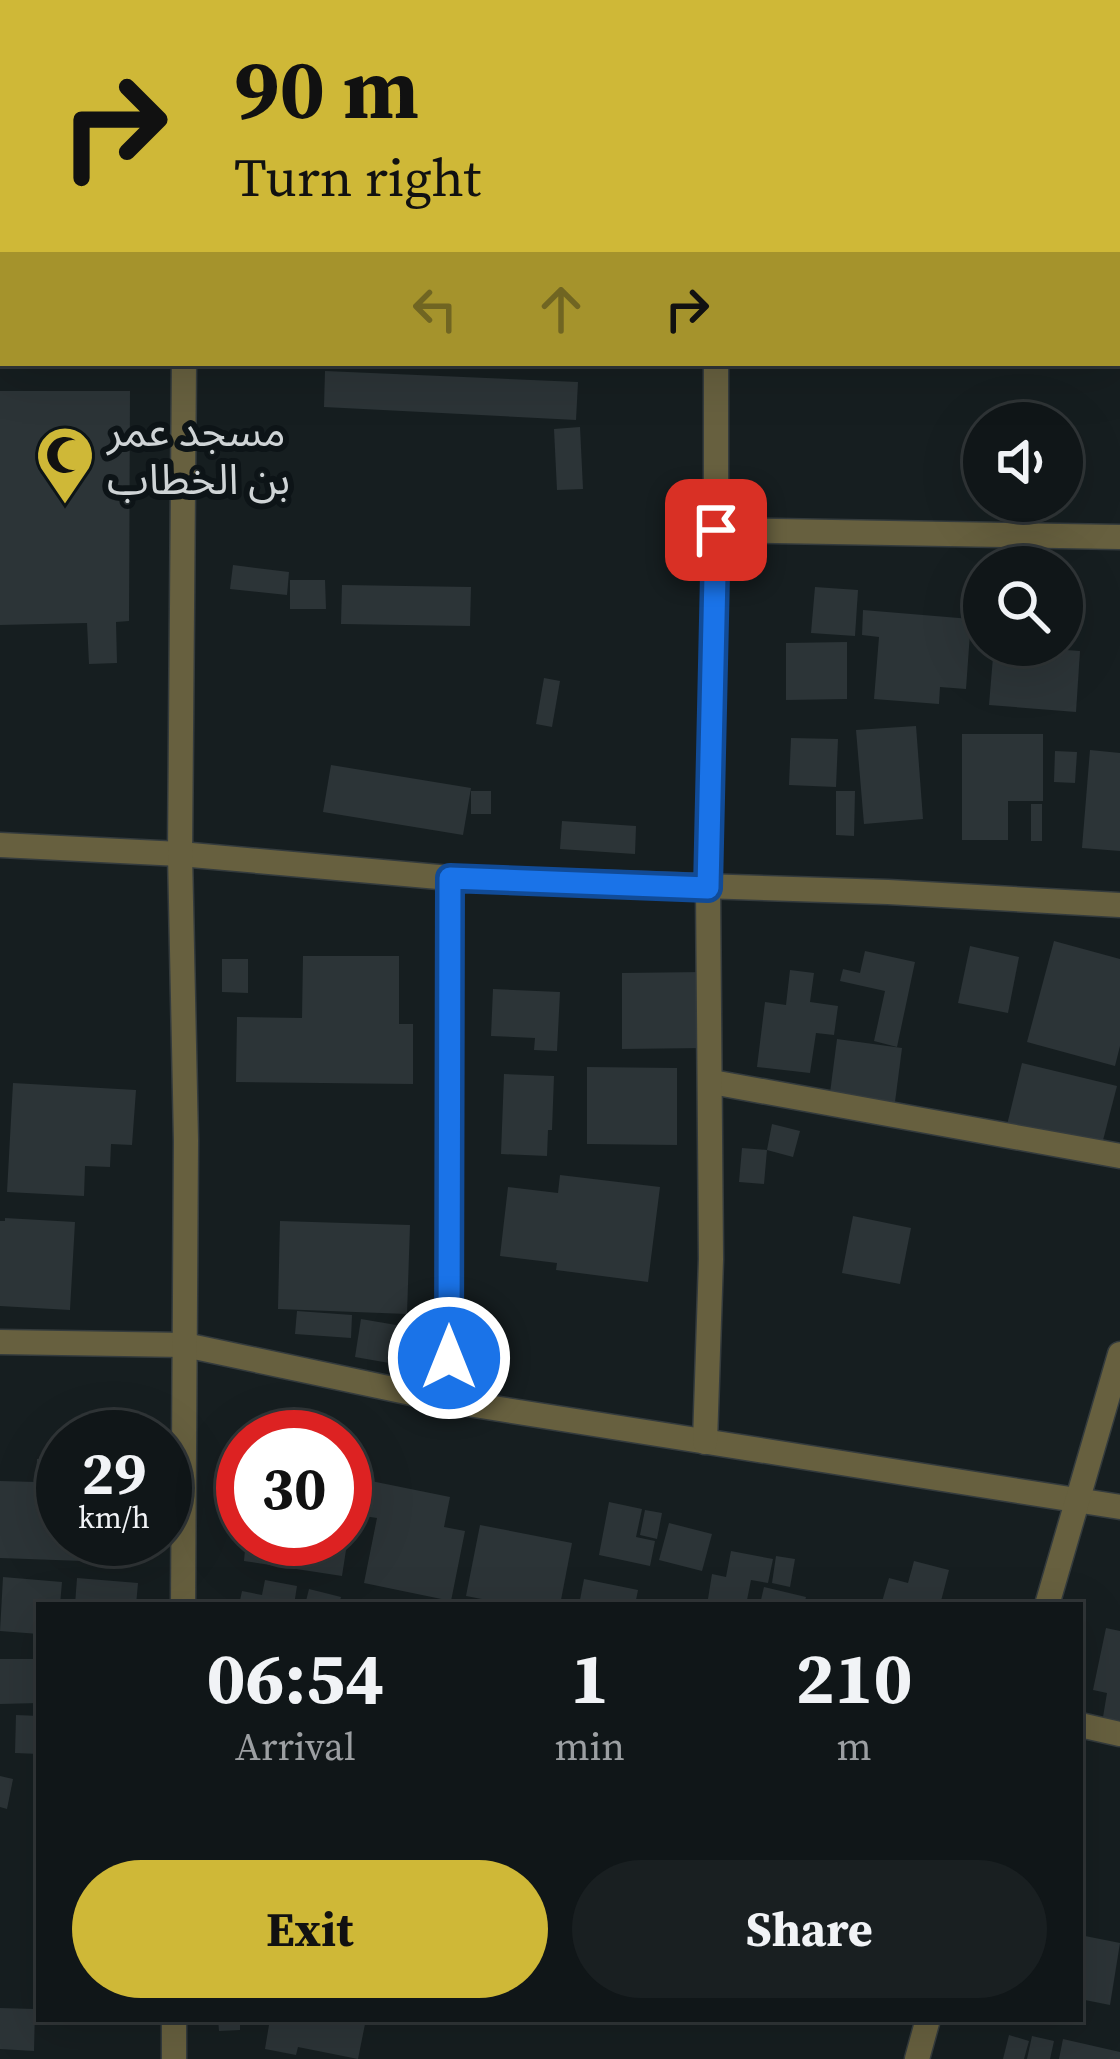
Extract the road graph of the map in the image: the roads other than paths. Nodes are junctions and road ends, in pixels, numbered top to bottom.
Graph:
1 (184, 366) edge
2 (716, 366) edge
3 (716, 530) junction
4 (1120, 537) edge
5 (0, 845) edge
6 (180, 854) junction
7 (450, 878) junction
8 (708, 888) junction
9 (1120, 905) edge
10 (712, 1082) junction
11 (1120, 1156) edge
12 (0, 1342) edge
13 (185, 1345) junction
14 (1120, 1354) edge
15 (448, 1401) junction
16 (705, 1442) junction
17 (1077, 1499) junction
18 (1120, 1507) edge
19 (183, 1602) edge
20 (1047, 1602) edge
21 (1083, 1726) edge
22 (1120, 1735) edge
23 (174, 2022) edge
24 (927, 2022) edge
25 (174, 2059) edge
26 (917, 2059) edge

1 - 6 street
2 - 3 street
3 - 4 street
3 - 8 street
5 - 6 street
6 - 7 street
6 - 13 street
7 - 8 street
7 - 15 street
8 - 9 street
8 - 10 street
10 - 11 street
10 - 16 street
12 - 13 street
13 - 15 street
13 - 19 street
14 - 17 street
15 - 16 street
16 - 17 street
17 - 18 street
17 - 20 street
21 - 22 street
23 - 25 street
24 - 26 street

